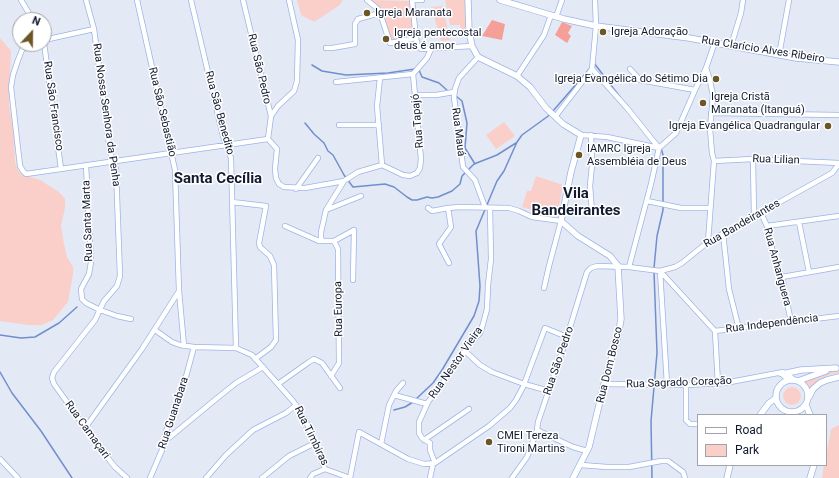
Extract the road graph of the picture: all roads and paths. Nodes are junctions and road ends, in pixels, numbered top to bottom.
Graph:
1 (21, 0) edge
2 (86, 0) edge
3 (137, 0) edge
4 (191, 0) edge
5 (243, 0) edge
6 (289, 0) edge
7 (367, 0) edge
8 (412, 0) edge
9 (422, 0) edge
10 (468, 0) edge
11 (500, 0) edge
12 (562, 0) edge
13 (595, 0) edge
14 (743, 0) edge
15 (789, 0) edge
16 (28, 12) edge
17 (380, 13) junction
18 (554, 16) junction
19 (596, 26) junction
20 (94, 29) junction
21 (416, 38) junction
22 (52, 40) edge
23 (715, 42) junction
24 (472, 46) junction
25 (731, 46) junction
26 (326, 48) dead end
27 (431, 49) junction
28 (21, 52) edge
29 (45, 52) edge
30 (779, 55) junction
31 (478, 57) junction
32 (839, 62) edge
33 (706, 68) junction
34 (592, 69) junction
35 (630, 69) dead end
36 (413, 74) junction
37 (517, 76) junction
38 (380, 78) junction
39 (336, 82) dead end
40 (695, 90) junction
41 (454, 92) junction
42 (416, 95) junction
43 (712, 113) junction
44 (839, 115) edge
45 (271, 116) junction
46 (555, 117) junction
47 (339, 125) dead end
48 (379, 125) junction
49 (581, 135) junction
50 (591, 135) junction
51 (268, 139) junction
52 (227, 146) junction
53 (659, 148) junction
54 (172, 153) junction
55 (318, 158) dead end
56 (754, 159) junction
57 (113, 161) junction
58 (714, 161) junction
59 (839, 163) edge
60 (86, 165) junction
61 (382, 165) junction
62 (61, 169) junction
63 (344, 181) junction
64 (296, 189) junction
65 (361, 196) dead end
66 (647, 201) junction
67 (232, 202) junction
68 (428, 208) dead end
69 (448, 208) junction
70 (488, 208) junction
71 (710, 208) junction
72 (326, 210) junction
73 (592, 212) dead end
74 (761, 213) junction
75 (754, 216) junction
76 (839, 216) edge
77 (561, 221) junction
78 (799, 222) junction
79 (285, 226) dead end
80 (767, 226) junction
81 (723, 233) junction
82 (323, 240) junction
83 (334, 241) junction
84 (708, 242) junction
85 (449, 263) dead end
86 (618, 266) junction
87 (629, 267) junction
88 (839, 267) edge
89 (660, 271) junction
90 (809, 272) junction
91 (782, 277) junction
92 (353, 280) dead end
93 (544, 288) dead end
94 (179, 291) junction
95 (100, 310) junction
96 (839, 316) edge
97 (131, 319) dead end
98 (791, 322) junction
99 (739, 329) junction
100 (155, 330) junction
101 (715, 332) junction
102 (567, 337) junction
103 (184, 346) junction
104 (194, 347) junction
105 (236, 348) junction
106 (465, 351) junction
107 (255, 359) junction
108 (263, 367) junction
109 (837, 368) edge
110 (778, 373) junction
111 (787, 373) junction
112 (331, 376) junction
113 (52, 378) joint
114 (839, 378) edge
115 (793, 380) junction
116 (403, 383) dead end
117 (278, 384) junction
118 (524, 384) junction
119 (604, 384) junction
120 (667, 384) junction
121 (686, 384) junction
122 (718, 384) junction
123 (340, 388) dead end
124 (549, 391) junction
125 (394, 395) junction
126 (809, 397) junction
127 (776, 398) junction
128 (427, 404) junction
129 (806, 405) junction
130 (296, 406) junction
131 (469, 409) dead end
132 (761, 414) edge
133 (810, 414) edge
134 (697, 424) edge
135 (85, 428) junction
136 (537, 430) junction
137 (424, 440) junction
138 (164, 443) junction
139 (315, 443) junction
140 (381, 444) junction
141 (587, 451) junction
142 (0, 459) edge
143 (434, 464) junction
144 (581, 465) junction
145 (730, 466) edge
146 (814, 466) edge
147 (325, 469) junction
148 (18, 478) edge
149 (127, 478) edge
150 (150, 478) edge
151 (206, 478) edge
152 (262, 478) edge
153 (310, 478) edge
154 (350, 478) edge
155 (430, 478) edge
156 (512, 478) edge
157 (573, 478) edge
158 (685, 478) edge
159 (727, 478) edge
160 (810, 478) edge

1 - 16 street
2 - 20 street, Rua Nossa Senhora da Penha
3 - 54 street, Rua São Sebastião
4 - 52 street, Rua São Benedito
5 - 45 street, Rua São Pedro
6 - 45 street
7 - 17 street
8 - 9 street
8 - 21 street
10 - 24 street
11 - 18 street, Rua Clarício Alves Ribeiro
12 - 18 street
13 - 19 street
14 - 25 street
15 - 30 street
17 - 21 street
17 - 26 street
18 - 19 street, Rua Clarício Alves Ribeiro
18 - 37 street
19 - 23 street, Rua Clarício Alves Ribeiro
19 - 34 street
20 - 22 street
20 - 57 street, Rua Nossa Senhora da Penha
21 - 27 street
23 - 25 street, Rua Clarício Alves Ribeiro
23 - 33 street
24 - 27 street
24 - 31 street
25 - 30 street, Rua Clarício Alves Ribeiro
27 - 36 street
28 - 62 street
29 - 62 street, Rua São Francisco
30 - 32 street, Rua Clarício Alves Ribeiro
31 - 37 street
31 - 41 street, Rua Mauá
33 - 40 street
33 - 43 street
34 - 46 street
34 - 53 street
35 - 40 street
36 - 38 street
36 - 42 street, Rua Tapajó
37 - 46 street
38 - 39 street
38 - 48 street
40 - 53 street
41 - 42 street
41 - 70 street, Rua Mauá
42 - 61 street, Rua Tapajó
43 - 44 street
43 - 58 street
45 - 51 street, Rua São Pedro
46 - 49 street
47 - 48 street
48 - 61 street
49 - 50 street
49 - 77 street
50 - 53 street
50 - 73 street
51 - 52 street
51 - 64 street
52 - 54 street
52 - 67 street, Rua São Benedito
53 - 66 street
54 - 57 street
54 - 94 street, Rua São Sebastião
55 - 64 street
56 - 58 street, Rua Lilian
56 - 59 street, Rua Lilian
56 - 75 street
57 - 60 street
57 - 95 street, Rua Nossa Senhora da Penha
58 - 71 street
59 - 74 street, Rua Bandeirantes
60 - 62 street
60 - 95 street, Rua Santa Marta
61 - 63 street
63 - 64 street
63 - 72 street
65 - 72 street
66 - 71 street
66 - 87 street
67 - 105 street, Rua São Benedito
67 - 107 street
68 - 69 street
69 - 70 street
69 - 85 street
70 - 77 street
70 - 106 street, Rua Nestor Vieira
71 - 84 street
72 - 82 street
74 - 75 street, Rua Bandeirantes
74 - 80 street, Rua Anhanguera
75 - 81 street, Rua Bandeirantes
76 - 78 street
77 - 86 street
77 - 93 street
78 - 80 street
78 - 90 street
79 - 82 street
80 - 91 street, Rua Anhanguera
81 - 84 street, Rua Bandeirantes
81 - 99 street
82 - 83 street
83 - 92 street
83 - 112 street, Rua Europa
84 - 89 street, Rua Bandeirantes
86 - 87 street, Rua Bandeirantes
86 - 102 street, Rua São Pedro
86 - 119 street, Rua Dom Bosco
87 - 89 street, Rua Bandeirantes
88 - 90 street
89 - 101 street, Rua Independência
89 - 120 street
90 - 91 street
91 - 98 street, Rua Anhanguera
94 - 100 street
94 - 103 street, Rua São Sebastião
95 - 97 street
95 - 113 street, Rua Nossa Senhora da Penha
96 - 98 street, Rua Independência
98 - 99 street, Rua Independência
99 - 101 street, Rua Independência
100 - 103 street, Rua Timbiras
100 - 135 street
101 - 122 street
102 - 118 street
102 - 124 street, Rua São Pedro
103 - 104 street, Rua Timbiras
104 - 105 street, Rua Timbiras
104 - 138 street, Rua Guanabara
105 - 107 street, Rua Timbiras
106 - 118 street
106 - 128 street, Rua Nestor Vieira
107 - 108 street, Rua Timbiras
108 - 117 street, Rua Timbiras
108 - 138 street
109 - 111 street
109 - 115 street
110 - 111 street, Rua Sagrado Coração
110 - 115 street
110 - 122 street, Rua Sagrado Coração
111 - 115 street
112 - 117 street
112 - 123 street
113 - 135 street, Rua Camaçari
114 - 126 street
115 - 126 street
115 - 127 street
116 - 125 street
117 - 130 street, Rua Timbiras
118 - 124 street
118 - 143 street
119 - 120 street, Rua Sagrado Coração
119 - 141 street, Rua Dom Bosco
120 - 121 street, Rua Sagrado Coração
121 - 122 street, Rua Sagrado Coração
121 - 134 street
124 - 136 street, Rua São Pedro
125 - 128 street
125 - 140 street
126 - 129 street
127 - 129 street
127 - 132 street
128 - 137 street, Rua Nestor Vieira
129 - 133 street
130 - 139 street, Rua Timbiras
130 - 151 street
131 - 137 street
135 - 149 street, Rua Camaçari
136 - 141 street
136 - 156 street, Rua São Pedro
137 - 143 street, Rua Nestor Vieira
138 - 150 street, Rua Guanabara
139 - 147 street, Rua Timbiras
139 - 152 street
140 - 143 street
140 - 154 street
141 - 144 street, Rua Dom Bosco
142 - 148 street
143 - 155 street
144 - 157 street, Rua Dom Bosco
144 - 158 street
145 - 159 street
146 - 160 street
147 - 153 street
147 - 154 street, Rua Timbiras

